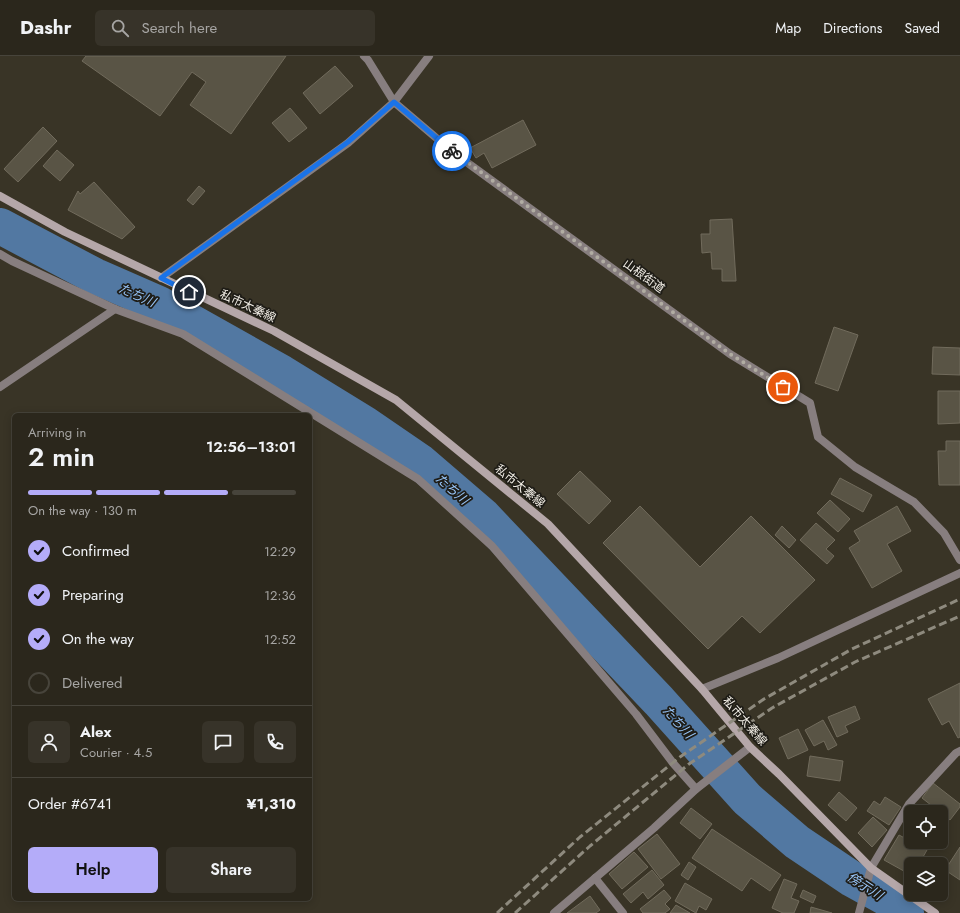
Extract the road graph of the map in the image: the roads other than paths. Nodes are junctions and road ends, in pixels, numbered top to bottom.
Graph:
1 (364, 56) edge
2 (429, 56) edge
3 (394, 102) junction
4 (0, 196) edge
5 (0, 254) edge
6 (161, 278) junction
7 (115, 309) junction
8 (0, 387) edge
9 (311, 413) edge
10 (312, 414) edge
11 (960, 560) edge
12 (960, 573) edge
13 (702, 689) junction
14 (750, 747) junction
15 (960, 751) edge
16 (696, 789) junction
17 (872, 868) junction
18 (595, 878) junction
19 (554, 913) edge
20 (623, 913) edge
21 (859, 913) edge
22 (934, 913) edge

1 - 3 street, 山根街道
2 - 3 street
3 - 6 street
3 - 11 street, 山根街道
4 - 6 main road, 私市太秦線
5 - 7 street
6 - 13 main road, 私市太秦線
7 - 8 street
7 - 9 street
10 - 16 street
12 - 13 street
13 - 14 main road, 私市太秦線
14 - 16 street
14 - 17 main road, 私市太秦線
15 - 17 street
16 - 18 street
17 - 21 street
17 - 22 main road, 私市太秦線
18 - 19 street
18 - 20 street

